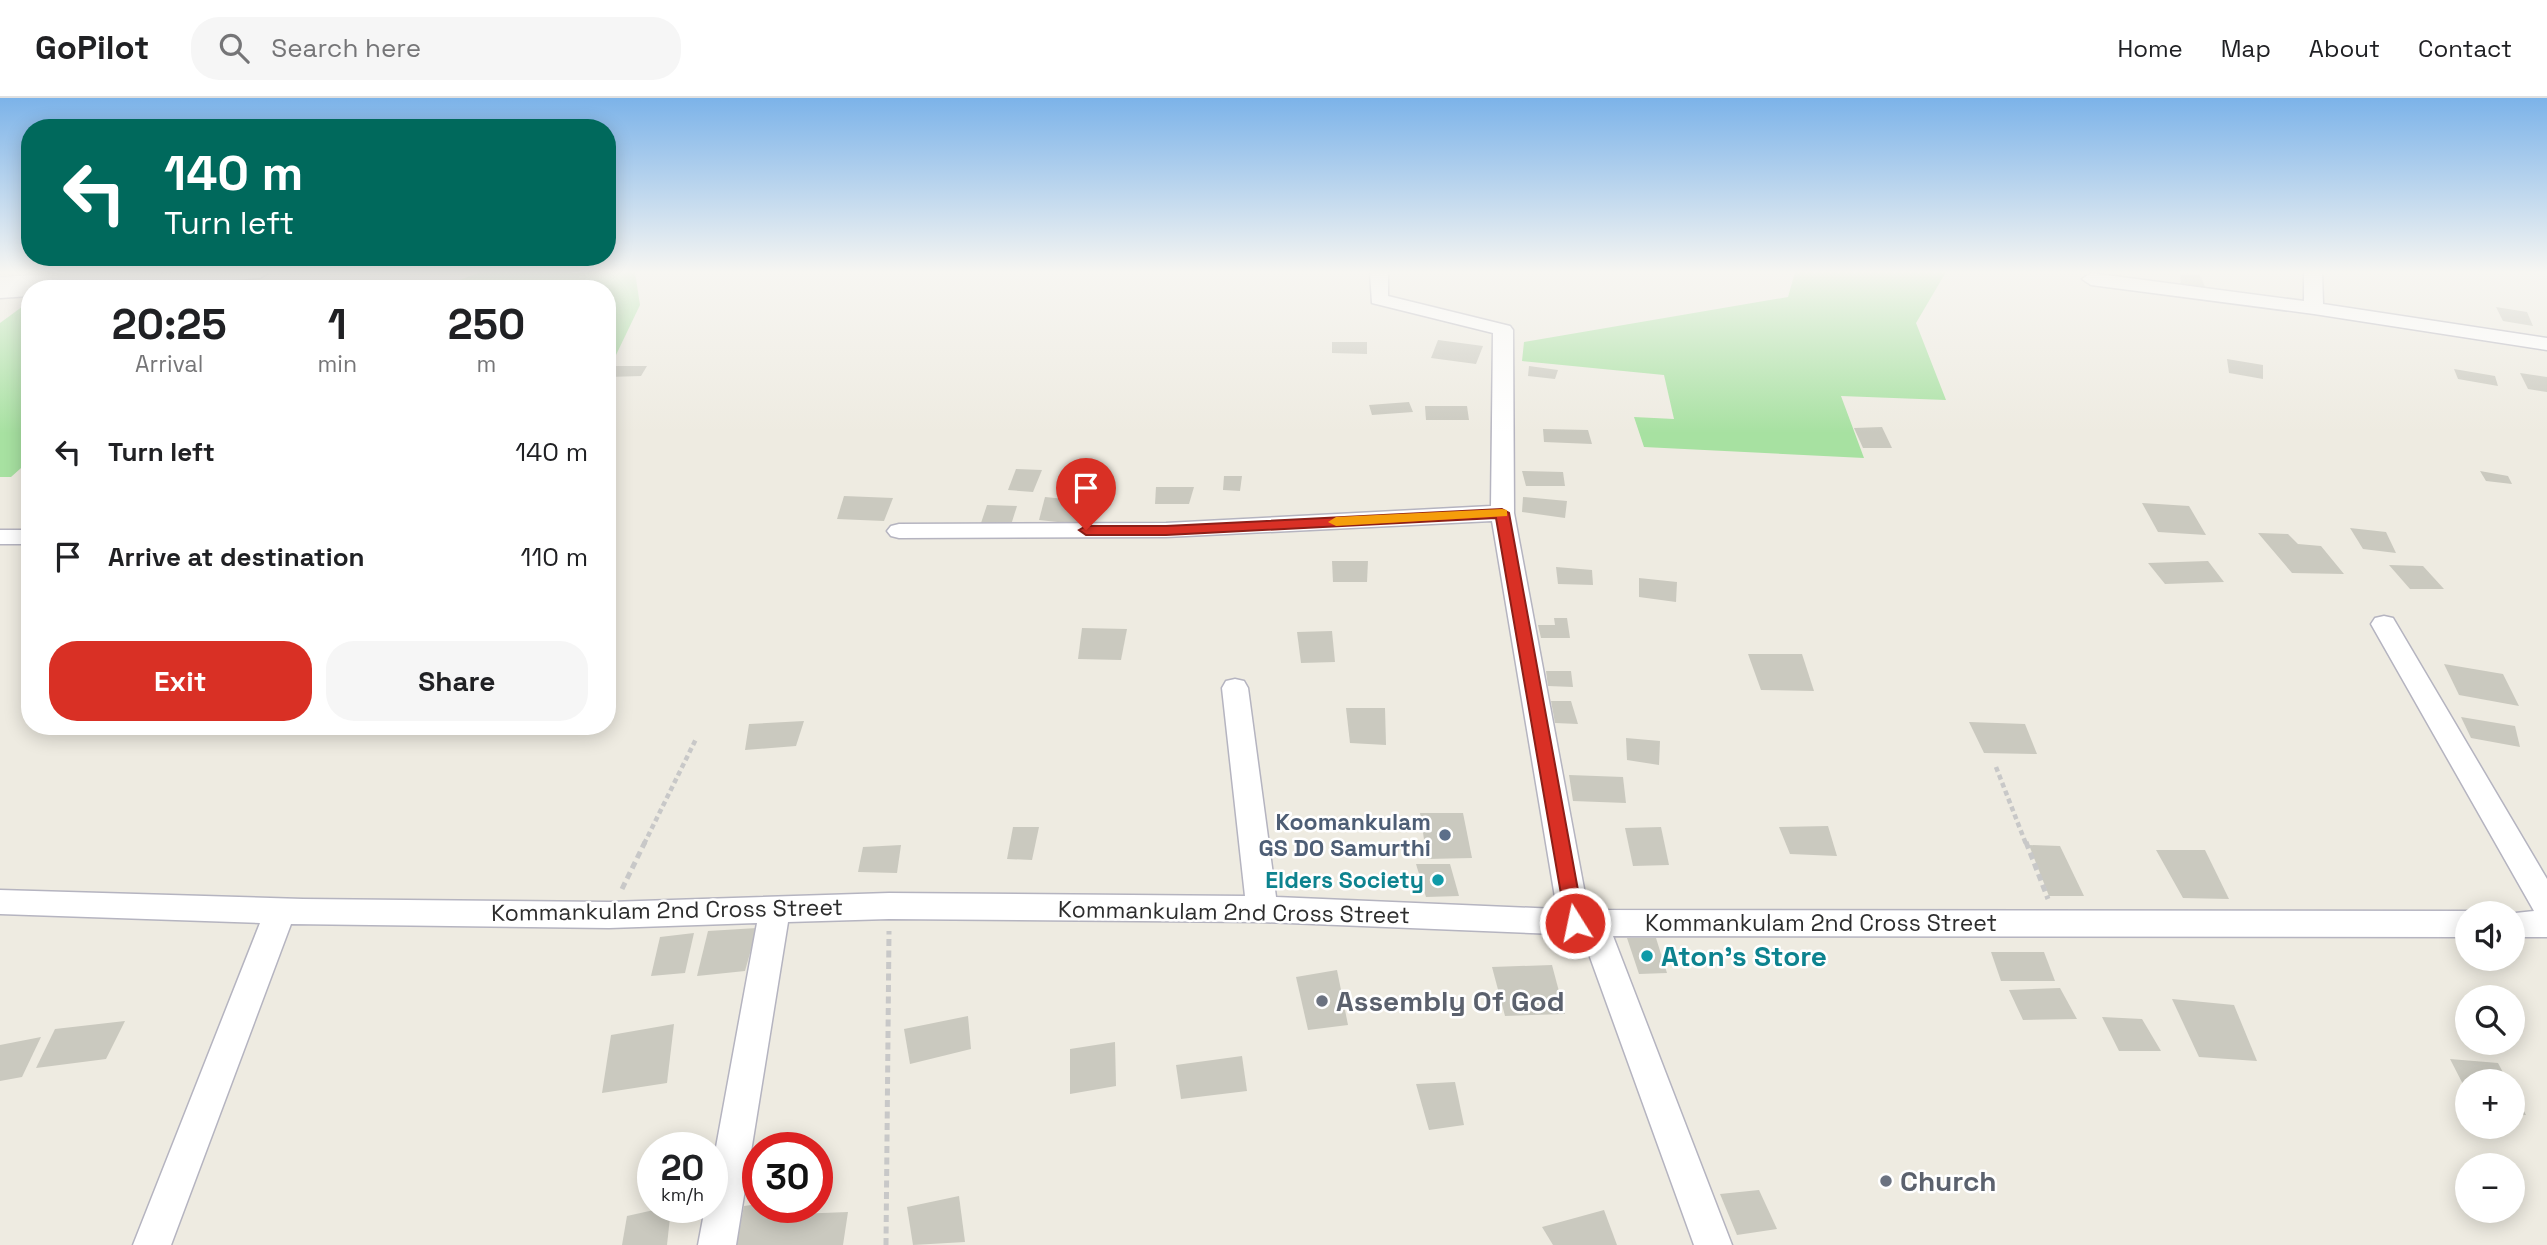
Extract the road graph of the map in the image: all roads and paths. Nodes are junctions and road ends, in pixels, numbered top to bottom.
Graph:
1 (1485, 326) edge
2 (2427, 326) edge
3 (2547, 344) edge
4 (1502, 513) junction
5 (899, 531) dead end
6 (0, 537) edge
7 (21, 537) edge
8 (2384, 624) dead end
9 (1235, 688) dead end
10 (696, 739) dead end
11 (1996, 767) dead end
12 (0, 902) edge
13 (889, 905) junction
14 (775, 909) junction
15 (1262, 909) junction
16 (280, 911) junction
17 (609, 915) junction
18 (1584, 923) junction
19 (2057, 923) junction
20 (2539, 923) edge
21 (2455, 924) edge
22 (152, 1245) edge
23 (717, 1245) edge
24 (886, 1245) edge
25 (1713, 1245) edge

1 - 4 street
2 - 3 street
4 - 5 street
4 - 18 street
6 - 7 street
8 - 20 street
9 - 15 street
10 - 17 path
11 - 19 path
12 - 16 street, Kommankulam 2nd Cross Street
13 - 14 street, Kommankulam 2nd Cross Street
13 - 15 street, Kommankulam 2nd Cross Street
13 - 24 path
14 - 17 street, Kommankulam 2nd Cross Street
14 - 23 street
15 - 18 street, Kommankulam 2nd Cross Street
16 - 17 street, Kommankulam 2nd Cross Street
16 - 22 street
18 - 19 street, Kommankulam 2nd Cross Street
18 - 25 street
19 - 21 street, Kommankulam 2nd Cross Street

